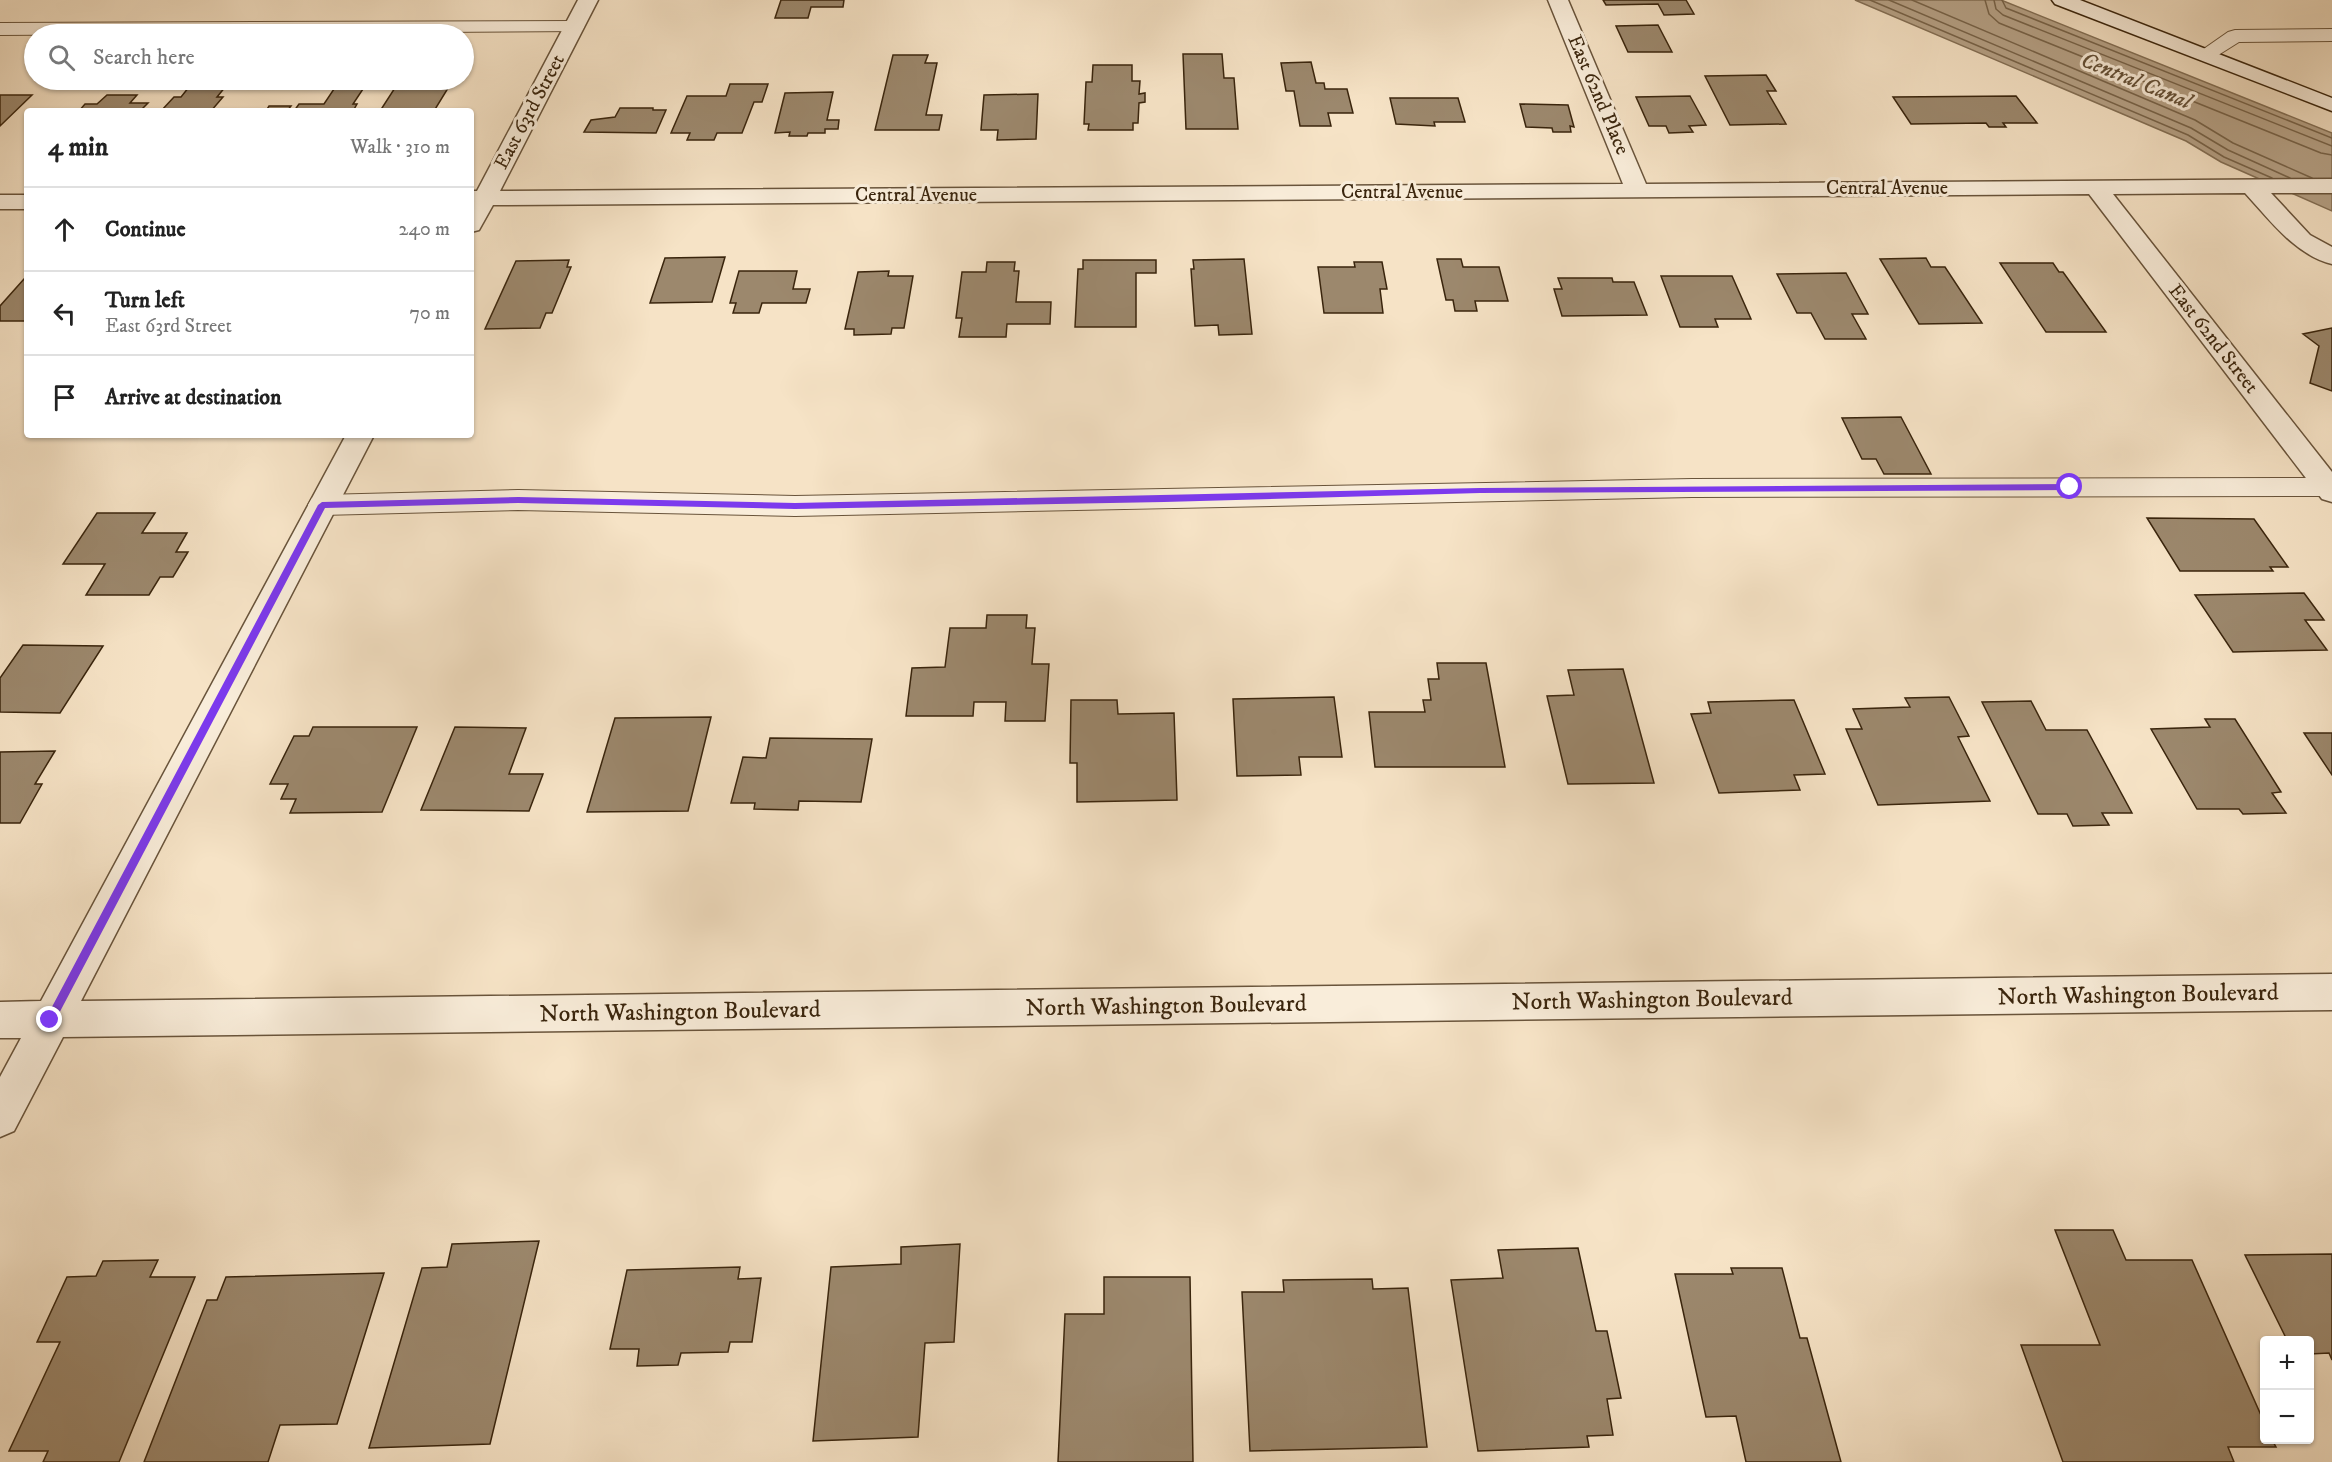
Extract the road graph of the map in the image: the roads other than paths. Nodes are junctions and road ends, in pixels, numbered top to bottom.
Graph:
1 (588, 0) edge
2 (1558, 0) edge
3 (2062, 0) edge
4 (474, 27) edge
5 (574, 27) junction
6 (0, 29) edge
7 (24, 29) edge
8 (2332, 35) edge
9 (2205, 56) junction
10 (2332, 105) edge
11 (2260, 186) junction
12 (2332, 186) edge
13 (2095, 187) junction
14 (1637, 190) junction
15 (478, 198) edge
16 (0, 202) edge
17 (24, 202) edge
18 (474, 213) edge
19 (2332, 257) edge
20 (358, 438) edge
21 (2330, 489) edge
22 (322, 505) junction
23 (2332, 992) edge
24 (0, 1020) edge
25 (50, 1020) junction
26 (0, 1118) edge

1 - 5 street, East 63rd Street
2 - 14 street, East 62nd Place
3 - 9 street
4 - 5 lane
5 - 15 street, East 63rd Street
6 - 7 lane
8 - 9 lane
9 - 10 street
11 - 12 street, Central Avenue
11 - 13 street, Central Avenue
11 - 19 street
13 - 14 street, Central Avenue
13 - 21 street, East 62nd Street
14 - 15 street, Central Avenue
15 - 18 street, East 63rd Street
16 - 17 street
20 - 22 street
21 - 22 lane
22 - 25 street
23 - 25 street, North Washington Boulevard
24 - 25 street, North Washington Boulevard
25 - 26 street

